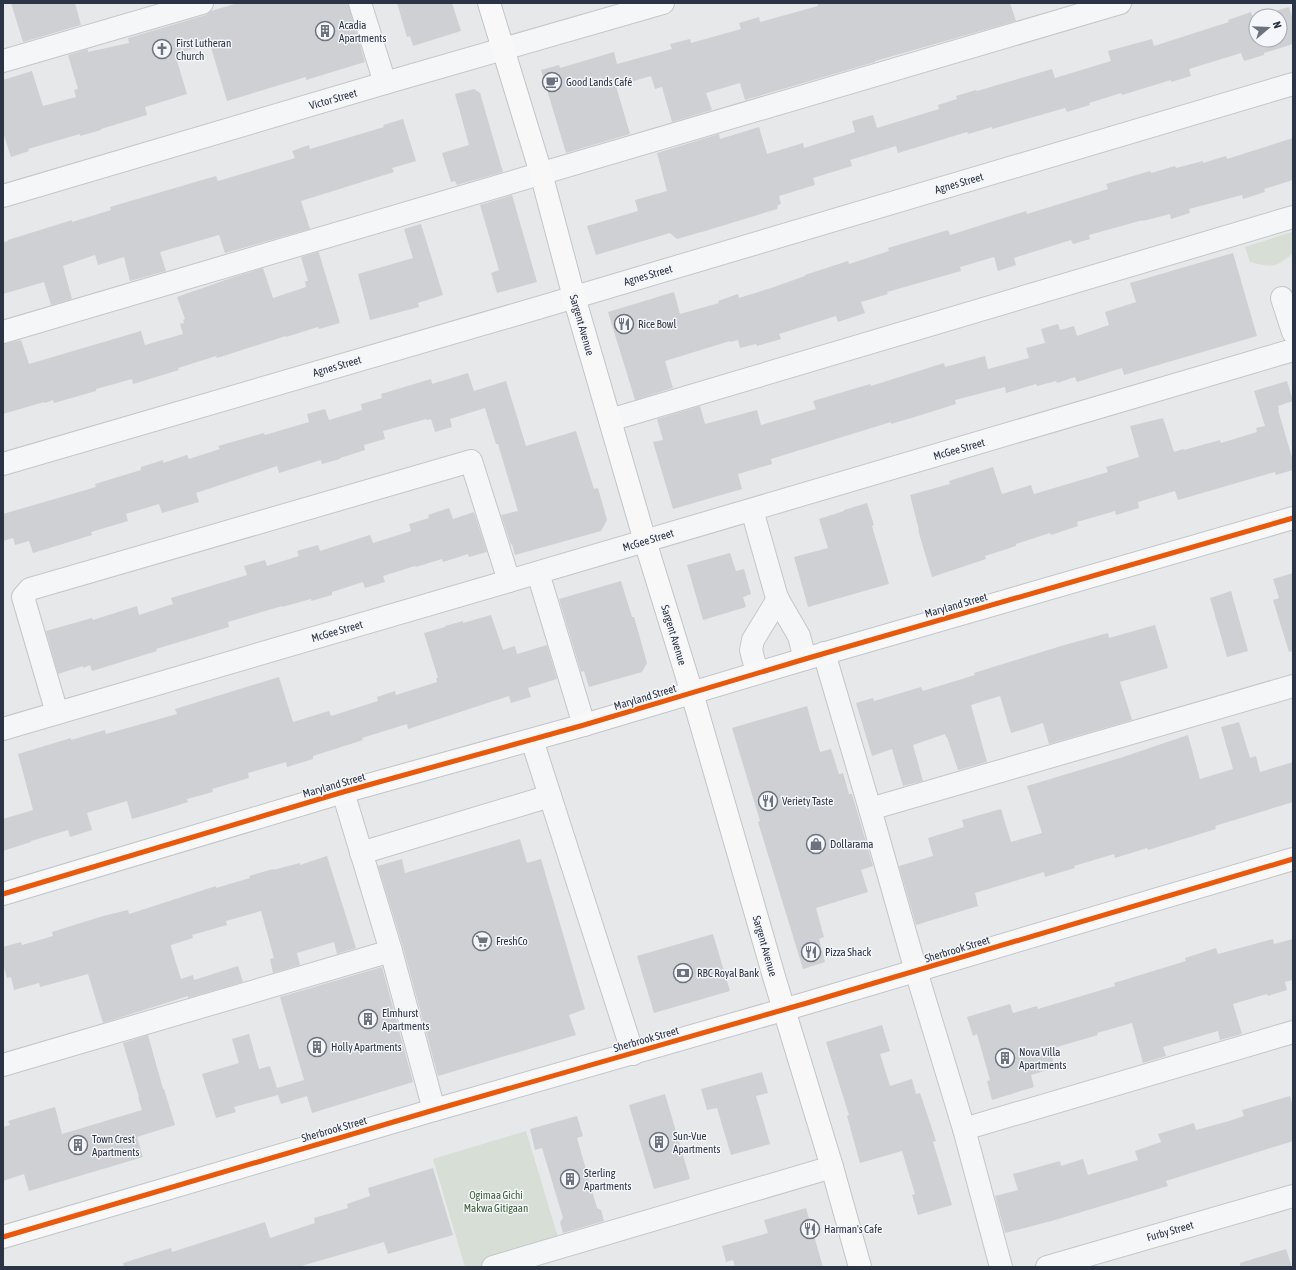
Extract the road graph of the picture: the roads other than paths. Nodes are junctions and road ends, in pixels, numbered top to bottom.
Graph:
1 (202, 3) edge
2 (360, 3) edge
3 (489, 3) edge
4 (663, 3) edge
5 (1120, 3) edge
6 (503, 50) junction
7 (3, 61) edge
8 (385, 83) junction
9 (1293, 84) edge
10 (541, 173) junction
11 (3, 196) edge
12 (1293, 217) edge
13 (574, 297) junction
14 (1282, 298) dead end
15 (3, 332) edge
16 (1293, 332) edge
17 (1293, 350) edge
18 (610, 420) junction
19 (3, 464) edge
20 (752, 510) junction
21 (1293, 518) edge
22 (645, 541) junction
23 (538, 573) junction
24 (509, 581) junction
25 (778, 599) junction
26 (814, 656) junction
27 (757, 674) junction
28 (1293, 686) edge
29 (692, 693) junction
30 (57, 713) junction
31 (584, 725) junction
32 (3, 729) edge
33 (532, 740) junction
34 (343, 792) junction
35 (550, 796) junction
36 (870, 809) junction
37 (361, 853) junction
38 (1293, 859) edge
39 (3, 894) edge
40 (391, 951) junction
41 (916, 971) junction
42 (784, 1010) junction
43 (1293, 1032) edge
44 (633, 1054) junction
45 (3, 1065) edge
46 (434, 1110) junction
47 (964, 1129) junction
48 (832, 1167) junction
49 (1293, 1196) edge
50 (3, 1237) edge
51 (493, 1267) edge
52 (860, 1267) edge
53 (1001, 1267) edge
54 (1047, 1267) edge

1 - 7 street
2 - 8 street
3 - 6 main road, Sargent Avenue
4 - 6 street, Victor Street
5 - 10 street
6 - 8 street, Victor Street
6 - 10 main road, Sargent Avenue
8 - 11 street, Victor Street
9 - 13 street, Agnes Street
10 - 13 main road, Sargent Avenue
10 - 15 street
12 - 18 street
13 - 18 main road, Sargent Avenue
13 - 19 street, Agnes Street
14 - 16 street
17 - 20 street, McGee Street
18 - 22 main road, Sargent Avenue
20 - 22 street, McGee Street
20 - 25 street
21 - 26 main road, Maryland Street
22 - 23 street, McGee Street
22 - 29 main road, Sargent Avenue
23 - 24 street, McGee Street
23 - 31 street
24 - 30 street, McGee Street
24 - 30 street
25 - 26 street
25 - 27 street
26 - 27 main road, Maryland Street
26 - 36 street
27 - 29 main road, Maryland Street
28 - 36 street
29 - 31 main road, Maryland Street
29 - 42 main road, Sargent Avenue
30 - 32 street, McGee Street
31 - 33 main road, Maryland Street
33 - 34 main road, Maryland Street
33 - 35 street
34 - 37 street
34 - 39 main road, Maryland Street
35 - 37 street
35 - 44 street
36 - 41 street
37 - 40 street
38 - 41 main road, Sherbrook Street
40 - 45 street
40 - 46 street
41 - 42 main road, Sherbrook Street
41 - 47 street
42 - 44 main road, Sherbrook Street
42 - 48 main road, Sargent Avenue
43 - 47 street
44 - 46 main road, Sherbrook Street
46 - 50 main road, Sherbrook Street
47 - 53 street
48 - 51 street
48 - 52 main road, Sargent Avenue
49 - 54 street, Furby Street

